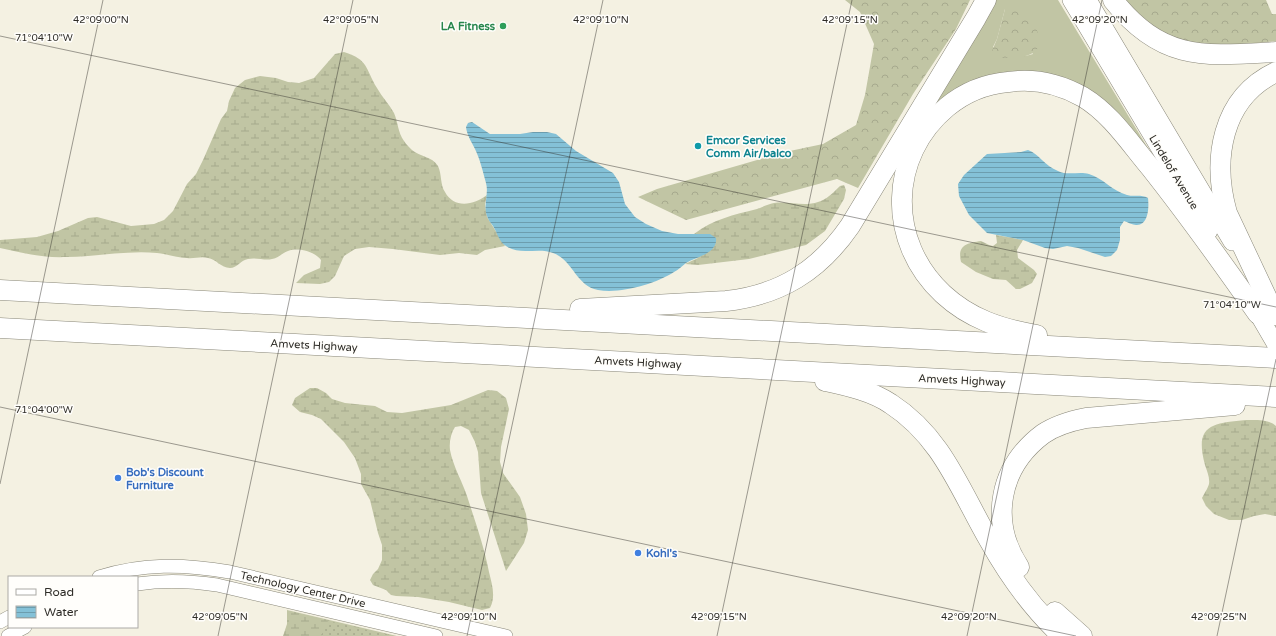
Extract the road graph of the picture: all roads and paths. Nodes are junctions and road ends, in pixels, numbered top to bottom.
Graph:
1 (986, 0) edge
2 (1071, 0) edge
3 (1088, 0) edge
4 (1113, 0) edge
5 (1276, 52) edge
6 (1276, 72) edge
7 (0, 290) edge
8 (353, 309) junction
9 (1270, 315) edge
10 (0, 328) edge
11 (1176, 353) junction
12 (1275, 355) edge
13 (704, 366) junction
14 (1276, 396) edge
15 (1276, 402) edge
16 (103, 576) edge
17 (138, 584) edge
18 (23, 628) edge
19 (8, 636) edge
20 (436, 636) edge
21 (506, 636) edge
22 (1062, 636) edge
23 (1082, 636) edge

1 - 8 highway
2 - 9 main road, Lindelof Avenue
3 - 9 main road, Lindelof Avenue
4 - 5 highway
6 - 9 highway
7 - 8 highway
8 - 11 highway
9 - 11 highway
9 - 12 main road, Lindelof Avenue
10 - 13 highway, Amvets Highway
11 - 12 highway
13 - 14 highway, Amvets Highway
13 - 22 highway
15 - 23 highway
16 - 21 street, Technology Center Drive
17 - 20 street, Technology Center Drive
18 - 19 street

